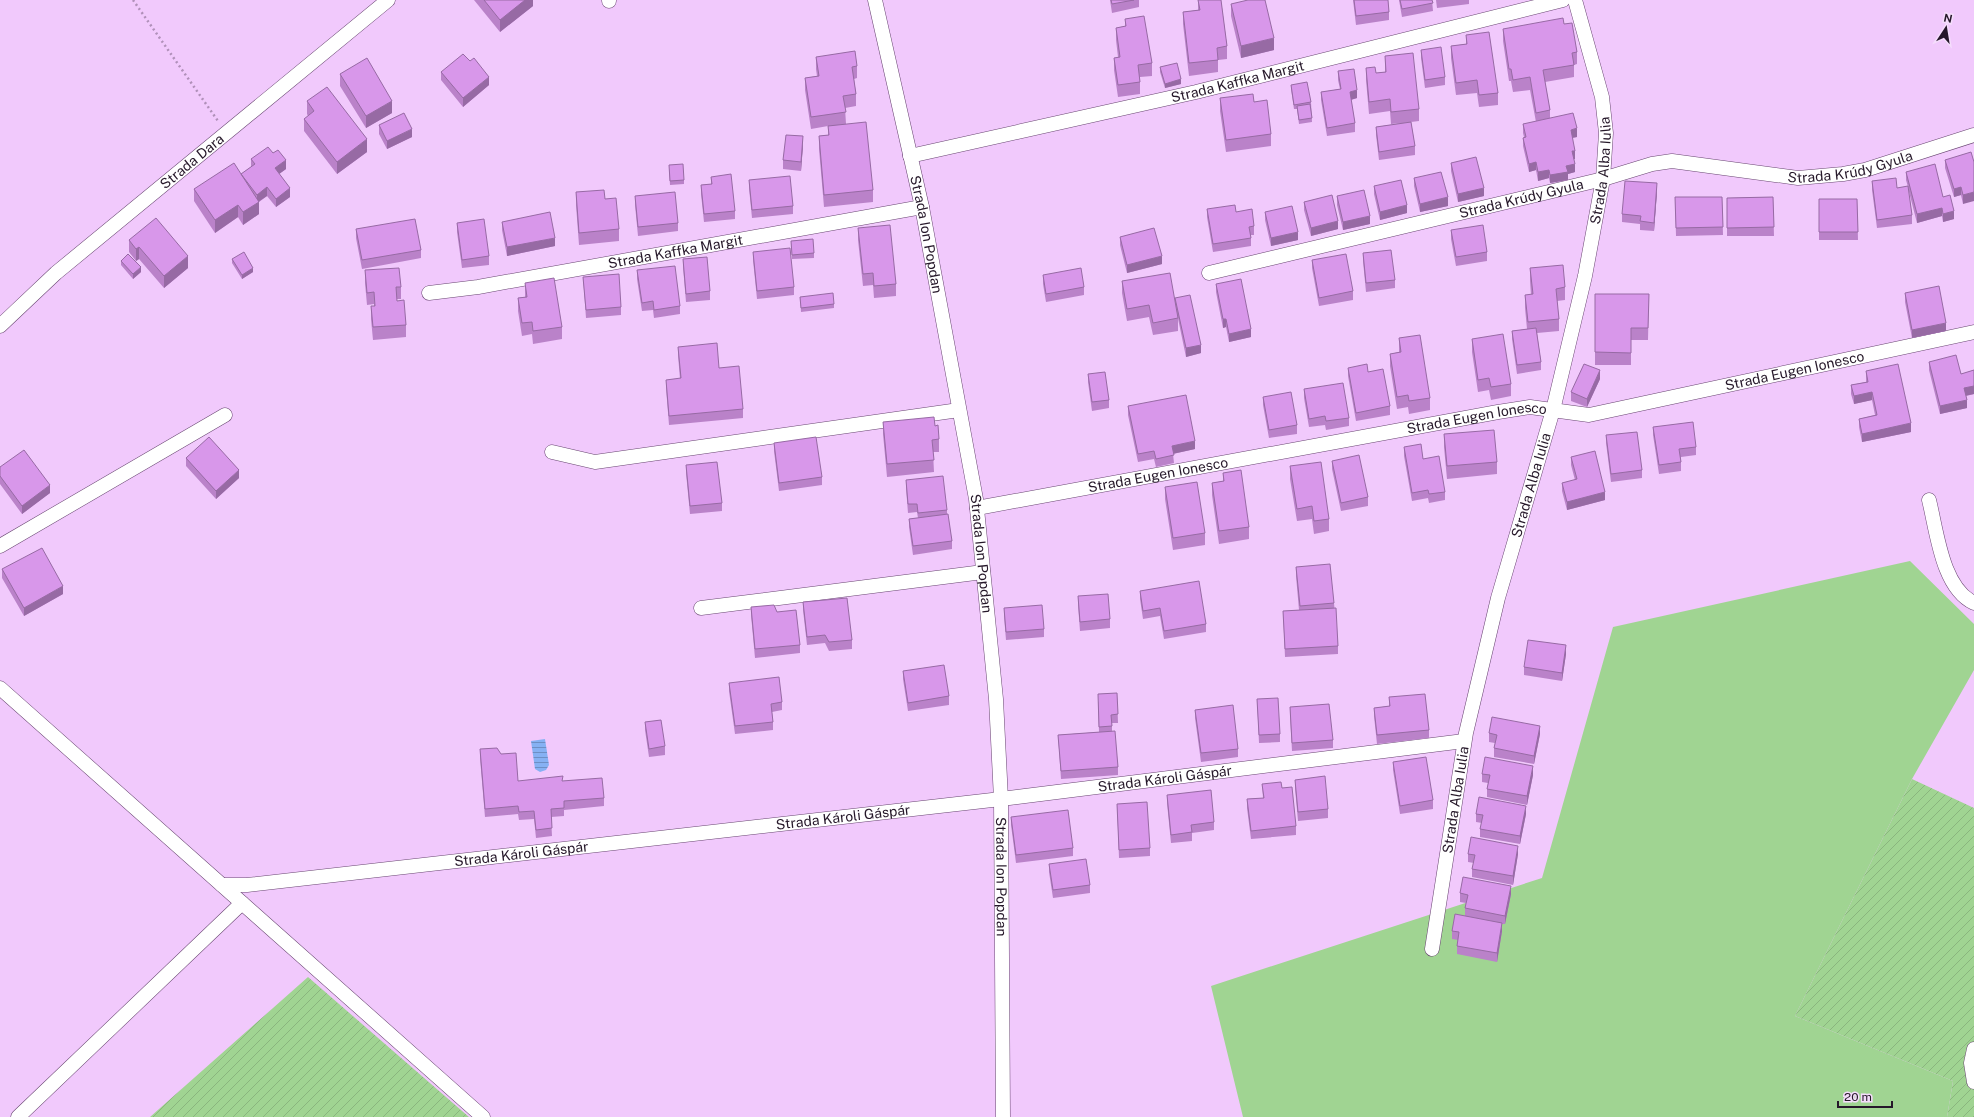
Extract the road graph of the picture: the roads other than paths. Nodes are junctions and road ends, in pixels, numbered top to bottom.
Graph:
1 (388, 0) edge
2 (875, 0) edge
3 (1562, 0) edge
4 (1576, 0) edge
5 (1974, 136) edge
6 (910, 156) junction
7 (1604, 179) junction
8 (922, 207) junction
9 (1209, 273) dead end
10 (429, 293) dead end
11 (0, 326) edge
12 (1974, 332) edge
13 (959, 410) junction
14 (1553, 410) junction
15 (225, 415) dead end
16 (552, 452) dead end
17 (1929, 500) dead end
18 (977, 508) junction
19 (0, 546) edge
20 (983, 572) junction
21 (1974, 603) edge
22 (701, 608) dead end
23 (0, 688) edge
24 (1464, 741) junction
25 (1001, 799) junction
26 (222, 885) junction
27 (242, 903) junction
28 (1432, 948) dead end
29 (1974, 1049) edge
30 (1974, 1082) edge
31 (18, 1117) edge
32 (483, 1117) edge
33 (1003, 1117) edge

1 - 11 street, Strada Dara
2 - 6 street, Strada Ion Popdan
3 - 6 street, Strada Kaffka Margit
4 - 7 street, Strada Alba Iulia
5 - 7 street, Strada Krúdy Gyula
6 - 8 street, Strada Ion Popdan
7 - 9 street, Strada Krúdy Gyula
7 - 14 street, Strada Alba Iulia
8 - 10 street, Strada Kaffka Margit
8 - 13 street, Strada Ion Popdan
12 - 14 street, Strada Eugen Ionesco
13 - 16 street
13 - 18 street, Strada Ion Popdan
14 - 18 street, Strada Eugen Ionesco
14 - 24 street, Strada Alba Iulia
15 - 19 street
17 - 21 street
18 - 20 street, Strada Ion Popdan
20 - 22 street
20 - 25 street, Strada Ion Popdan
23 - 26 street
24 - 25 street, Strada Károli Gáspár
24 - 28 street, Strada Alba Iulia
25 - 26 street, Strada Károli Gáspár
25 - 33 street, Strada Ion Popdan
26 - 27 street
27 - 31 street
27 - 32 street
29 - 30 street

